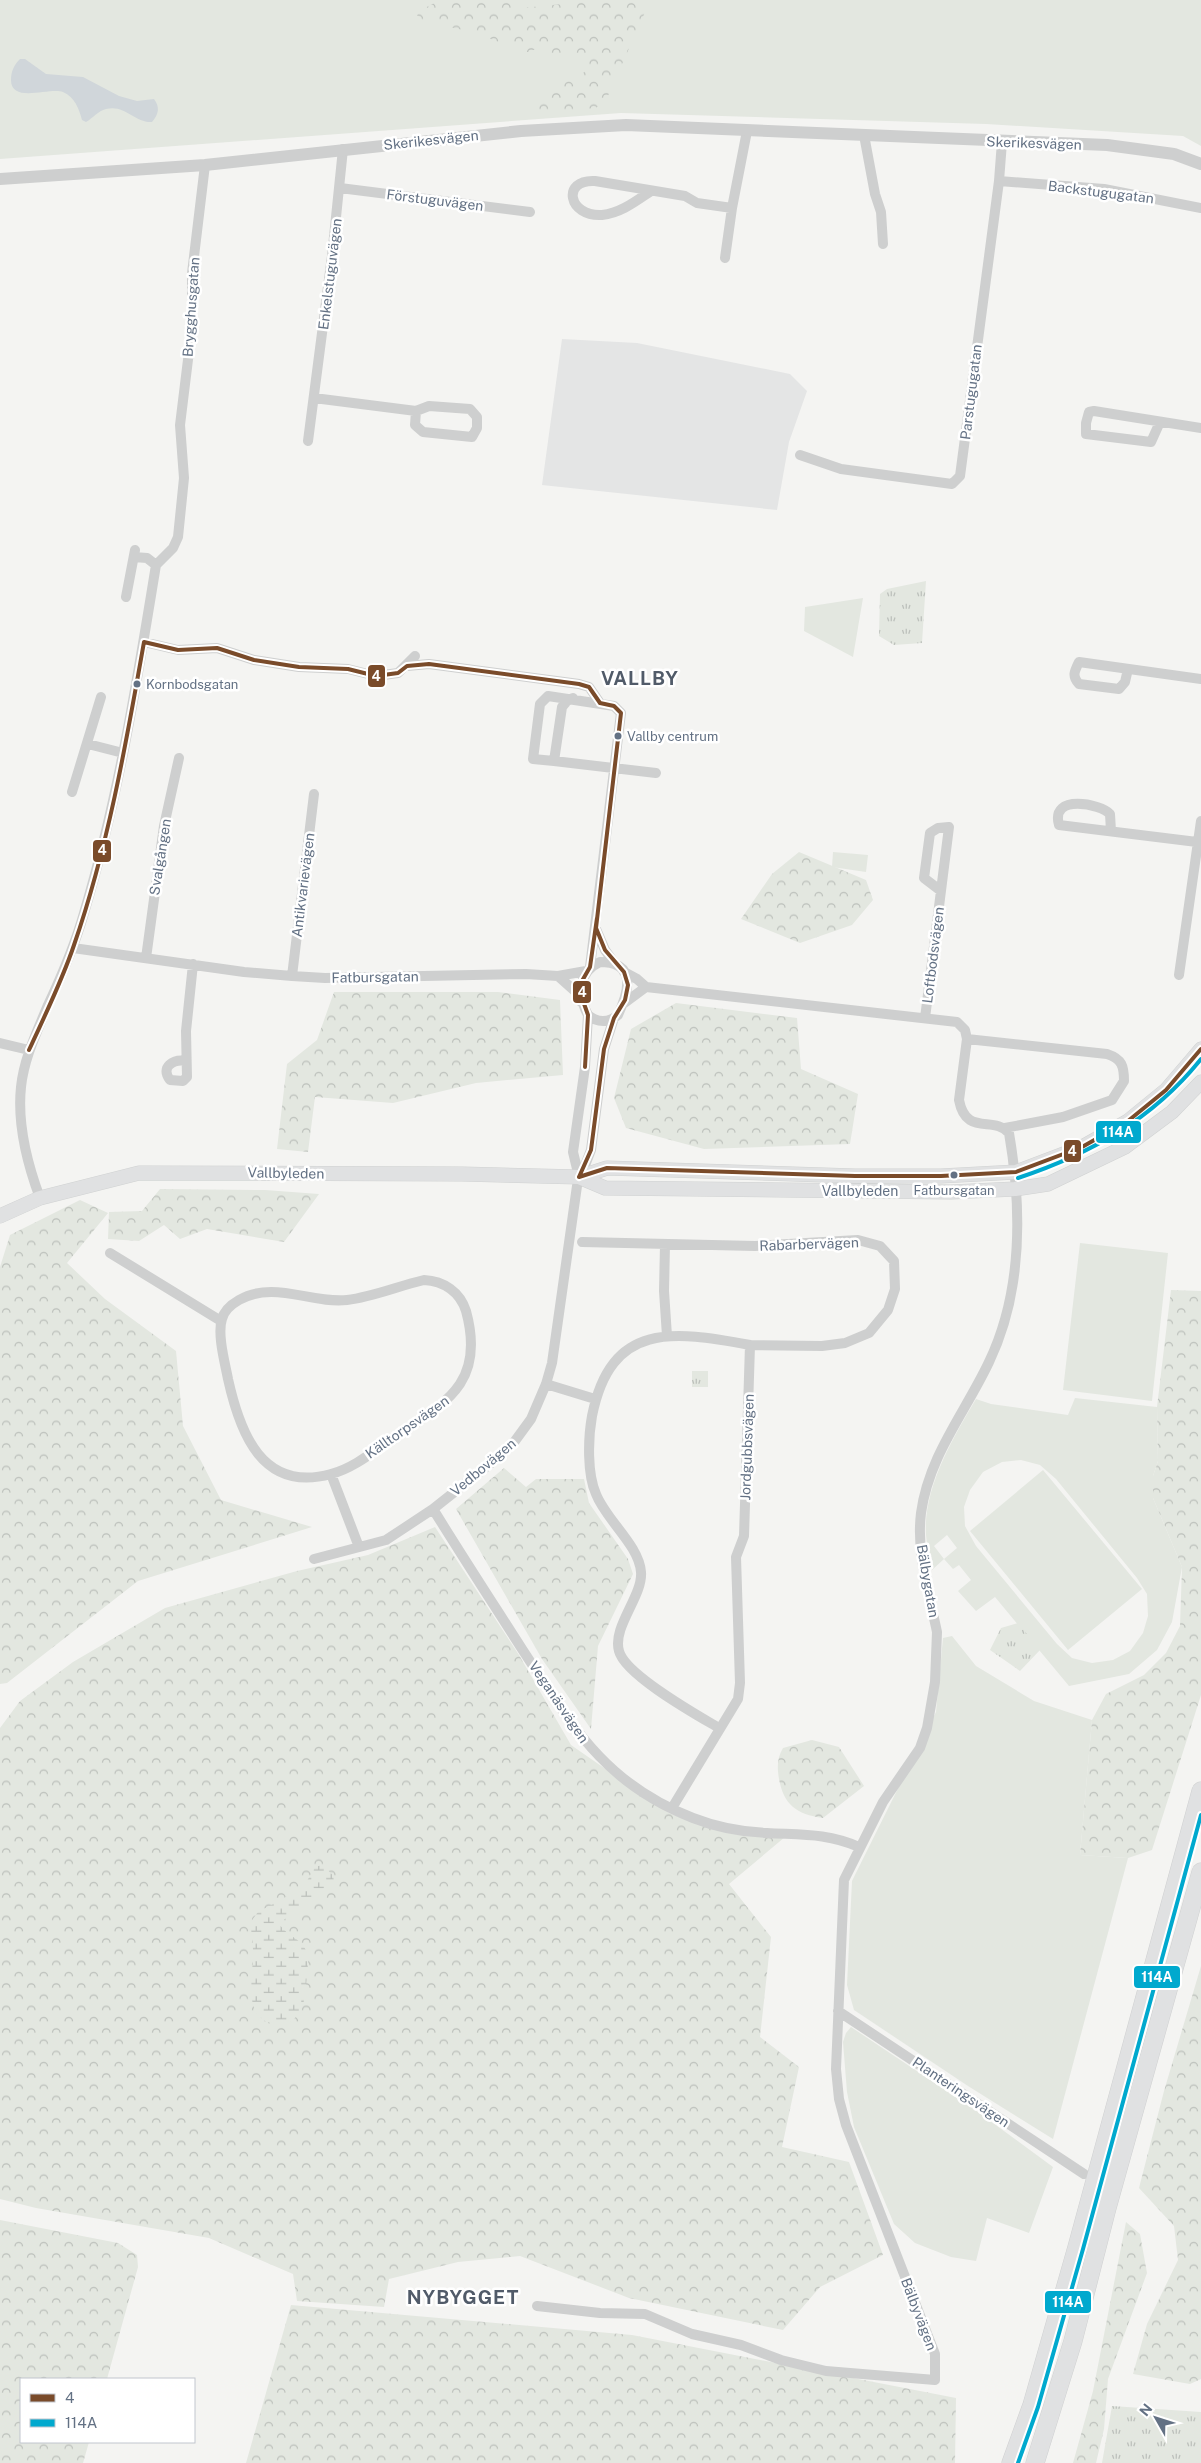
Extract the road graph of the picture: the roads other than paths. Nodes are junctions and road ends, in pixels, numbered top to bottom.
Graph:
1 (747, 130) junction
2 (864, 135) junction
3 (1002, 142) junction
4 (343, 149) junction
5 (1201, 164) edge
6 (205, 165) junction
7 (0, 178) edge
8 (999, 180) junction
9 (340, 188) junction
10 (651, 191) junction
11 (732, 208) junction
12 (1201, 208) edge
13 (530, 212) dead end
14 (883, 244) dead end
15 (724, 258) dead end
16 (314, 398) junction
17 (416, 411) junction
18 (1160, 422) junction
19 (1201, 428) edge
20 (308, 441) dead end
21 (800, 455) dead end
22 (156, 565) junction
23 (126, 597) dead end
24 (144, 642) junction
25 (415, 656) dead end
26 (407, 666) junction
27 (1128, 669) junction
28 (1201, 678) edge
29 (101, 697) dead end
30 (573, 698) junction
31 (600, 703) junction
32 (88, 744) junction
33 (123, 753) junction
34 (179, 758) dead end
35 (554, 761) junction
36 (615, 769) junction
37 (656, 773) dead end
38 (72, 792) dead end
39 (314, 794) dead end
40 (1201, 822) edge
41 (1111, 832) junction
42 (1197, 842) junction
43 (941, 891) junction
44 (596, 928) junction
45 (73, 948) junction
46 (146, 958) junction
47 (193, 964) junction
48 (615, 964) junction
49 (588, 969) junction
50 (624, 972) junction
51 (1179, 975) dead end
52 (292, 976) junction
53 (558, 976) junction
54 (646, 987) junction
55 (623, 1004) junction
56 (586, 1012) junction
57 (614, 1018) junction
58 (925, 1018) junction
59 (968, 1039) junction
60 (0, 1043) edge
61 (1201, 1049) edge
62 (28, 1050) junction
63 (186, 1061) dead end
64 (1201, 1082) edge
65 (1005, 1128) junction
66 (1016, 1172) junction
67 (579, 1177) junction
68 (1015, 1190) junction
69 (40, 1198) junction
70 (0, 1216) edge
71 (582, 1242) dead end
72 (665, 1245) junction
73 (110, 1253) dead end
74 (221, 1321) junction
75 (667, 1336) junction
76 (750, 1346) junction
77 (546, 1384) junction
78 (595, 1399) junction
79 (330, 1474) junction
80 (433, 1509) junction
81 (359, 1547) junction
82 (314, 1559) dead end
83 (719, 1728) junction
84 (1201, 1791) edge
85 (672, 1808) junction
86 (859, 1848) junction
87 (1201, 1872) edge
88 (844, 1880) joint
89 (838, 2011) junction
90 (1084, 2174) dead end
91 (537, 2306) dead end
92 (1011, 2463) edge
93 (1035, 2463) edge

1 - 2 street, Skerikesvägen
1 - 4 street, Skerikesvägen
1 - 11 street
2 - 3 street, Skerikesvägen
2 - 14 street
3 - 5 street, Skerikesvägen
3 - 8 street, Parstugugatan
4 - 6 street, Skerikesvägen
4 - 9 street, Enkelstuguvägen
6 - 7 street, Skerikesvägen
6 - 22 street, Brygghusgatan
8 - 12 street, Backstugugatan
8 - 21 street, Parstugugatan
9 - 13 street, Förstuguvägen
9 - 16 street, Enkelstuguvägen
10 - 10 street
10 - 11 street
11 - 15 street
16 - 17 street
16 - 20 street, Enkelstuguvägen
17 - 17 street
18 - 18 street
18 - 19 street
22 - 23 street
22 - 24 street
24 - 26 street
24 - 33 street
25 - 26 street
26 - 31 street
27 - 27 street
27 - 28 street
29 - 32 street
30 - 31 street
30 - 35 street
30 - 35 street
31 - 36 street
32 - 33 street
32 - 38 street
33 - 45 street
34 - 46 street, Svalgången
35 - 36 street
36 - 37 street
36 - 44 street
39 - 52 street, Antikvarievägen
40 - 42 street
41 - 41 street
41 - 42 street
42 - 51 street
43 - 43 street, Loftbodsvägen
43 - 58 street, Loftbodsvägen
44 - 48 street
44 - 49 street
45 - 46 street, Fatbursgatan
45 - 62 street
46 - 47 street, Fatbursgatan
47 - 52 street, Fatbursgatan
47 - 63 street
48 - 49 street
48 - 50 street
49 - 53 street, Fatbursgatan
49 - 56 street
50 - 54 street
50 - 55 street
52 - 53 street, Fatbursgatan
53 - 56 street
54 - 55 street
54 - 58 street
55 - 57 street
56 - 57 street
56 - 67 street
57 - 67 street
58 - 59 street
59 - 65 street
59 - 65 street
60 - 62 street
61 - 66 main road, Vallbyleden
62 - 69 street
64 - 68 main road, Vallbyleden
65 - 66 street
66 - 67 main road, Vallbyleden
66 - 68 street
67 - 68 main road, Vallbyleden
67 - 69 main road, Vallbyleden
67 - 77 street, Vedbovägen
68 - 86 street, Bälbygatan
69 - 70 main road, Vallbyleden
71 - 72 street, Rabarbervägen
72 - 75 street
72 - 76 street, Rabarbervägen
73 - 74 street
74 - 79 street, Källtorpsvägen
74 - 79 street, Källtorpsvägen
75 - 76 street
75 - 78 street
76 - 83 street, Jordgubbsvägen
77 - 78 street
77 - 80 street, Vedbovägen
78 - 83 street
79 - 81 street
80 - 81 street, Vedbovägen
80 - 85 street, Veganäsvägen
81 - 82 street, Vedbovägen
83 - 85 street, Jordgubbsvägen
84 - 92 highway
85 - 86 street, Veganäsvägen
86 - 88 street, Bälbygatan
87 - 93 highway
88 - 89 street, Bälbyvägen
89 - 90 street, Planteringsvägen
89 - 91 street, Bälbyvägen

